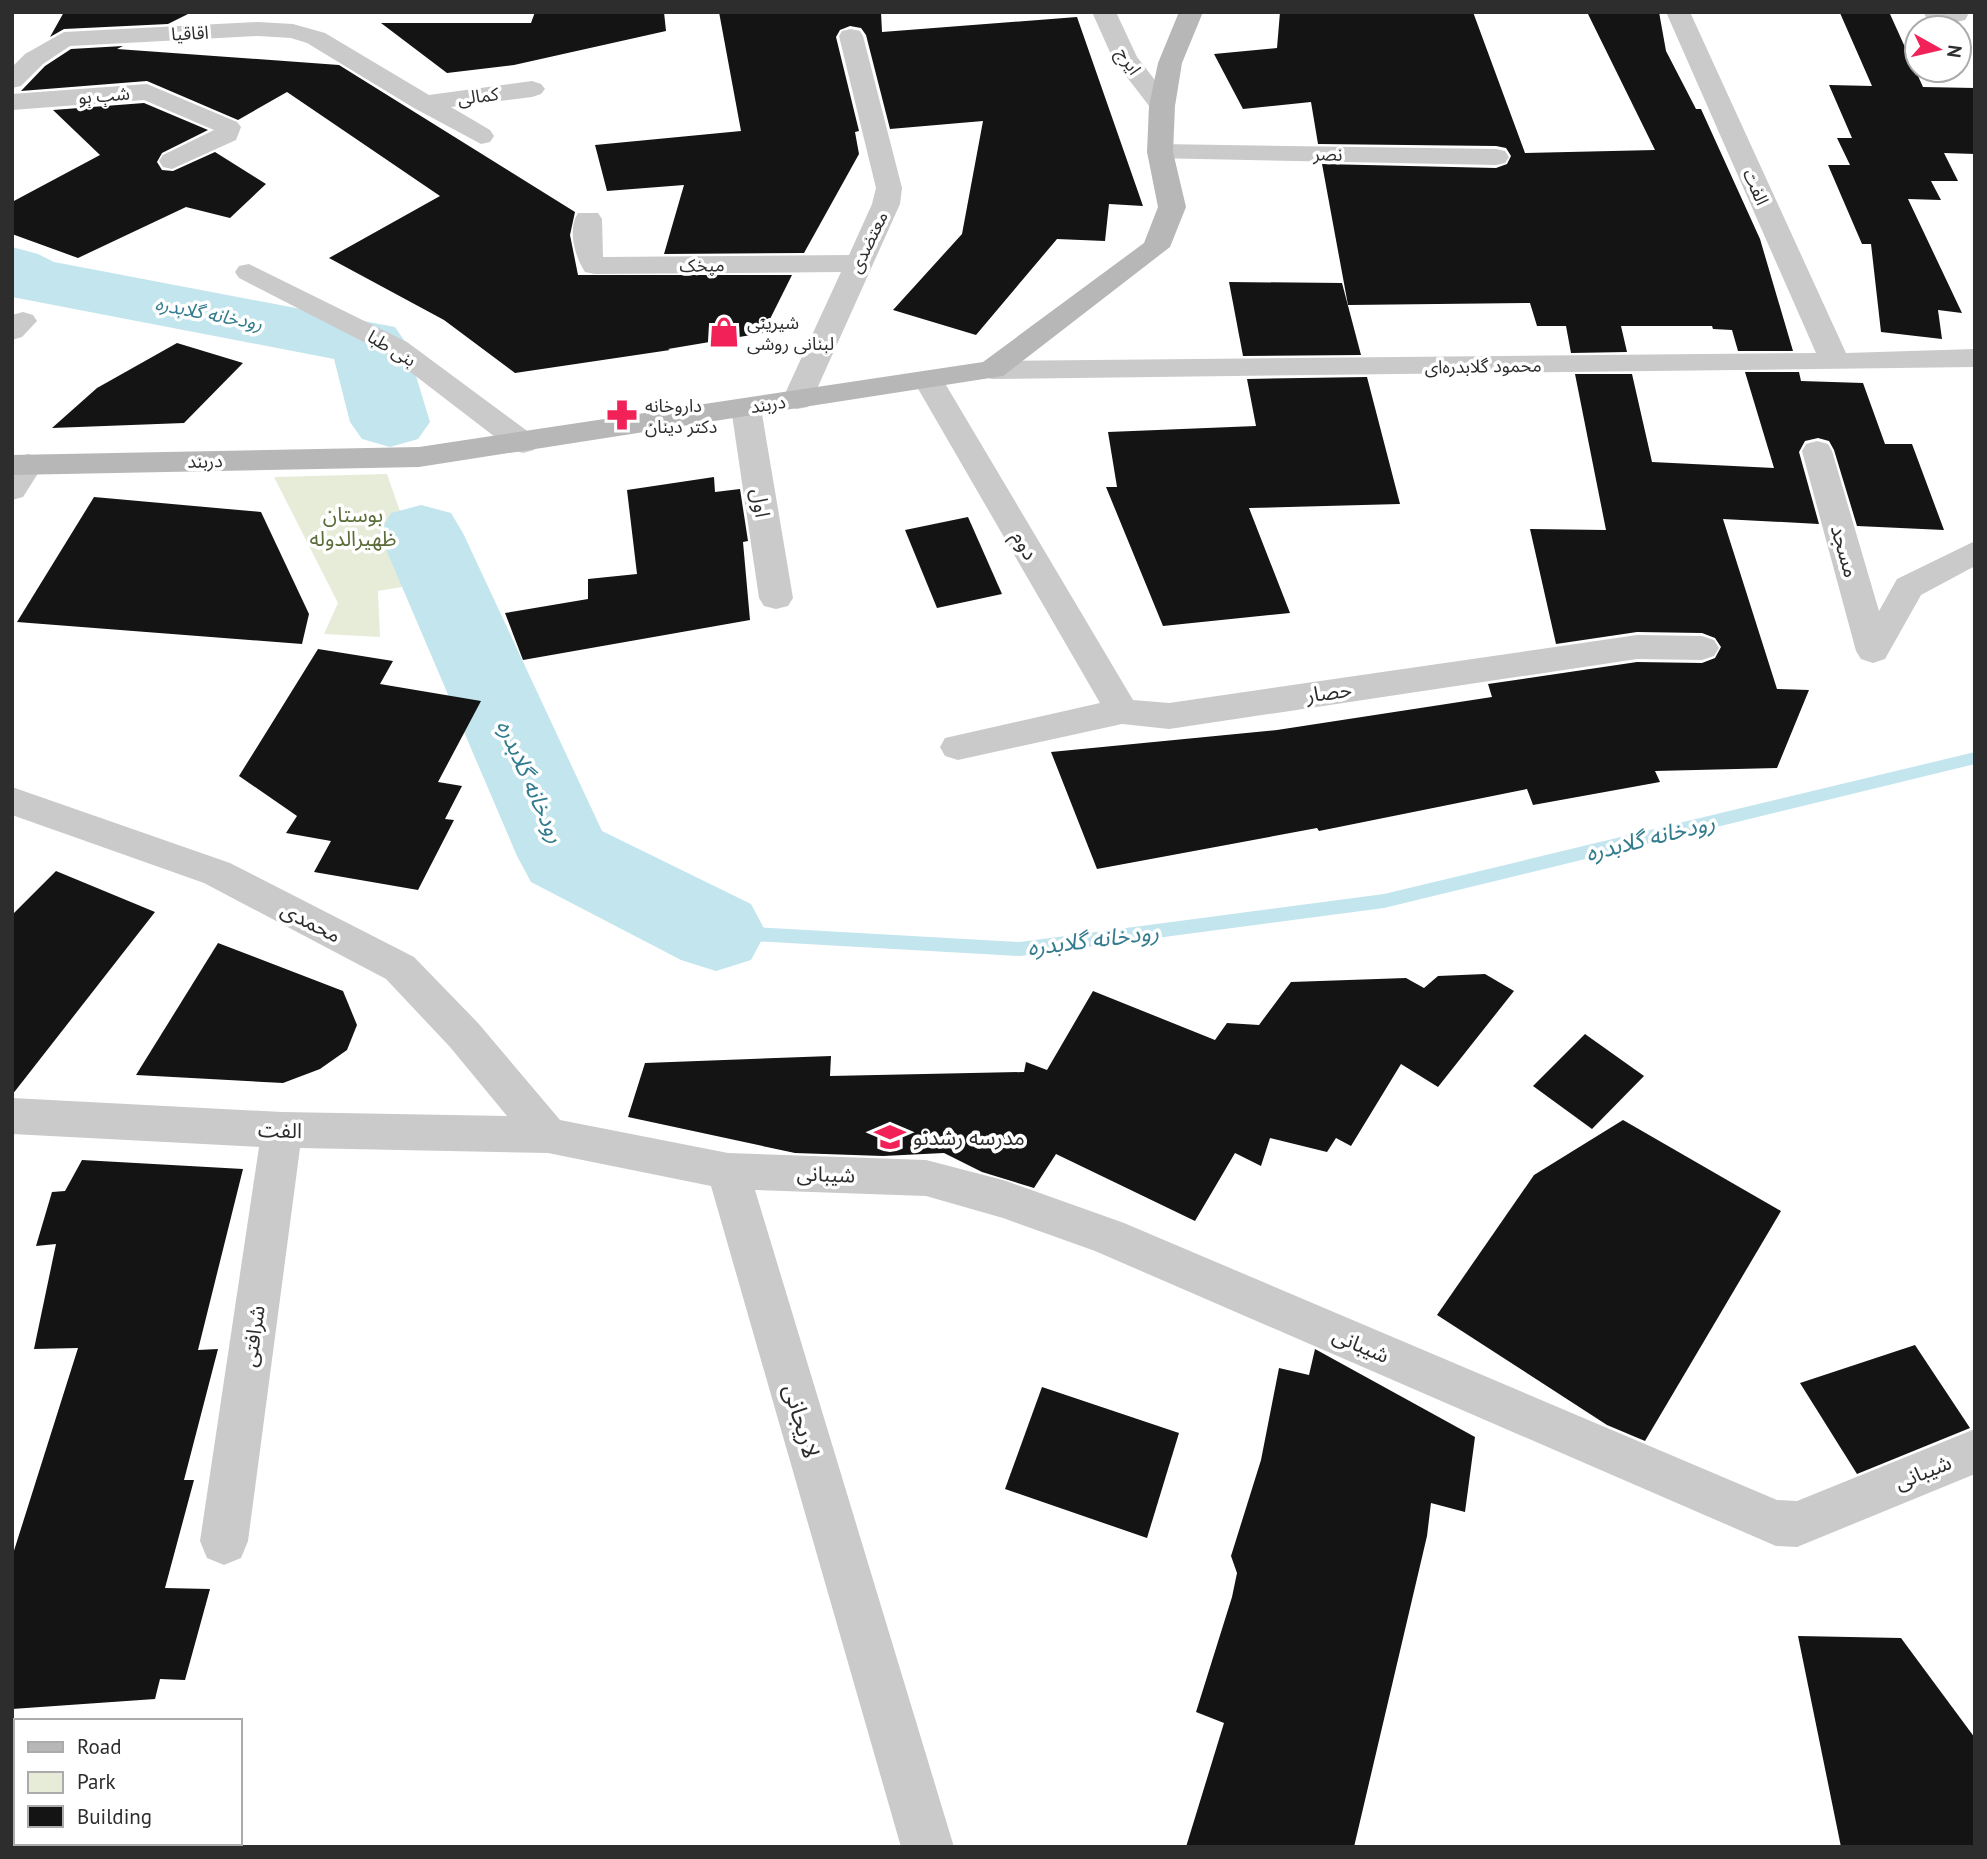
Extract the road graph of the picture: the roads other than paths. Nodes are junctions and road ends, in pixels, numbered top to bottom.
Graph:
1 (64, 12) edge
2 (1104, 12) edge
3 (1191, 12) edge
4 (1678, 12) edge
5 (254, 21) edge
6 (851, 36) dead end
7 (64, 39) junction
8 (12, 81) edge
9 (533, 89) dead end
10 (12, 102) edge
11 (423, 103) junction
12 (1162, 106) junction
13 (481, 136) dead end
14 (1160, 152) junction
15 (1496, 157) dead end
16 (172, 161) dead end
17 (587, 219) dead end
18 (857, 263) junction
19 (249, 272) dead end
20 (1975, 358) edge
21 (1835, 362) junction
22 (992, 370) junction
23 (928, 380) junction
24 (797, 400) junction
25 (746, 408) junction
26 (523, 443) junction
27 (1817, 452) dead end
28 (17, 473) edge
29 (1975, 552) edge
30 (776, 598) dead end
31 (1702, 648) dead end
32 (1122, 711) junction
33 (958, 747) dead end
34 (14, 805) edge
35 (12, 1116) edge
36 (282, 1130) junction
37 (548, 1135) junction
38 (728, 1171) junction
39 (1975, 1451) edge
40 (224, 1541) dead end
41 (928, 1847) edge

1 - 7 street
2 - 12 street, ایرج
3 - 12 main road, دربند
4 - 21 street, الفت
5 - 7 street, اقاقیا
5 - 11 street, اقاقیا
6 - 18 street, معتضدی
7 - 8 street
9 - 11 street, کمالی
10 - 16 street, شب بو
11 - 13 street, اقاقیا
12 - 14 main road, دربند
14 - 15 street, نصر
14 - 22 main road, دربند
17 - 18 street, میخک
18 - 24 street, معتضدی
19 - 26 street, بنی طبا
20 - 21 street, محمود گلابدره‌ای
21 - 22 street, محمود گلابدره‌ای
22 - 23 main road, دربند
23 - 24 main road, دربند
23 - 32 street, دوم
24 - 25 main road, دربند
25 - 26 main road, دربند
25 - 30 street, اول
26 - 28 main road, دربند
27 - 29 street, مسجد
31 - 32 street, حصار
32 - 33 street, حصار
34 - 37 street, محمدی
35 - 36 street, الفت
36 - 37 street, الفت
36 - 40 street, شرافتی
37 - 38 street
38 - 39 street, شیبانی
38 - 41 street, لاریجانی

